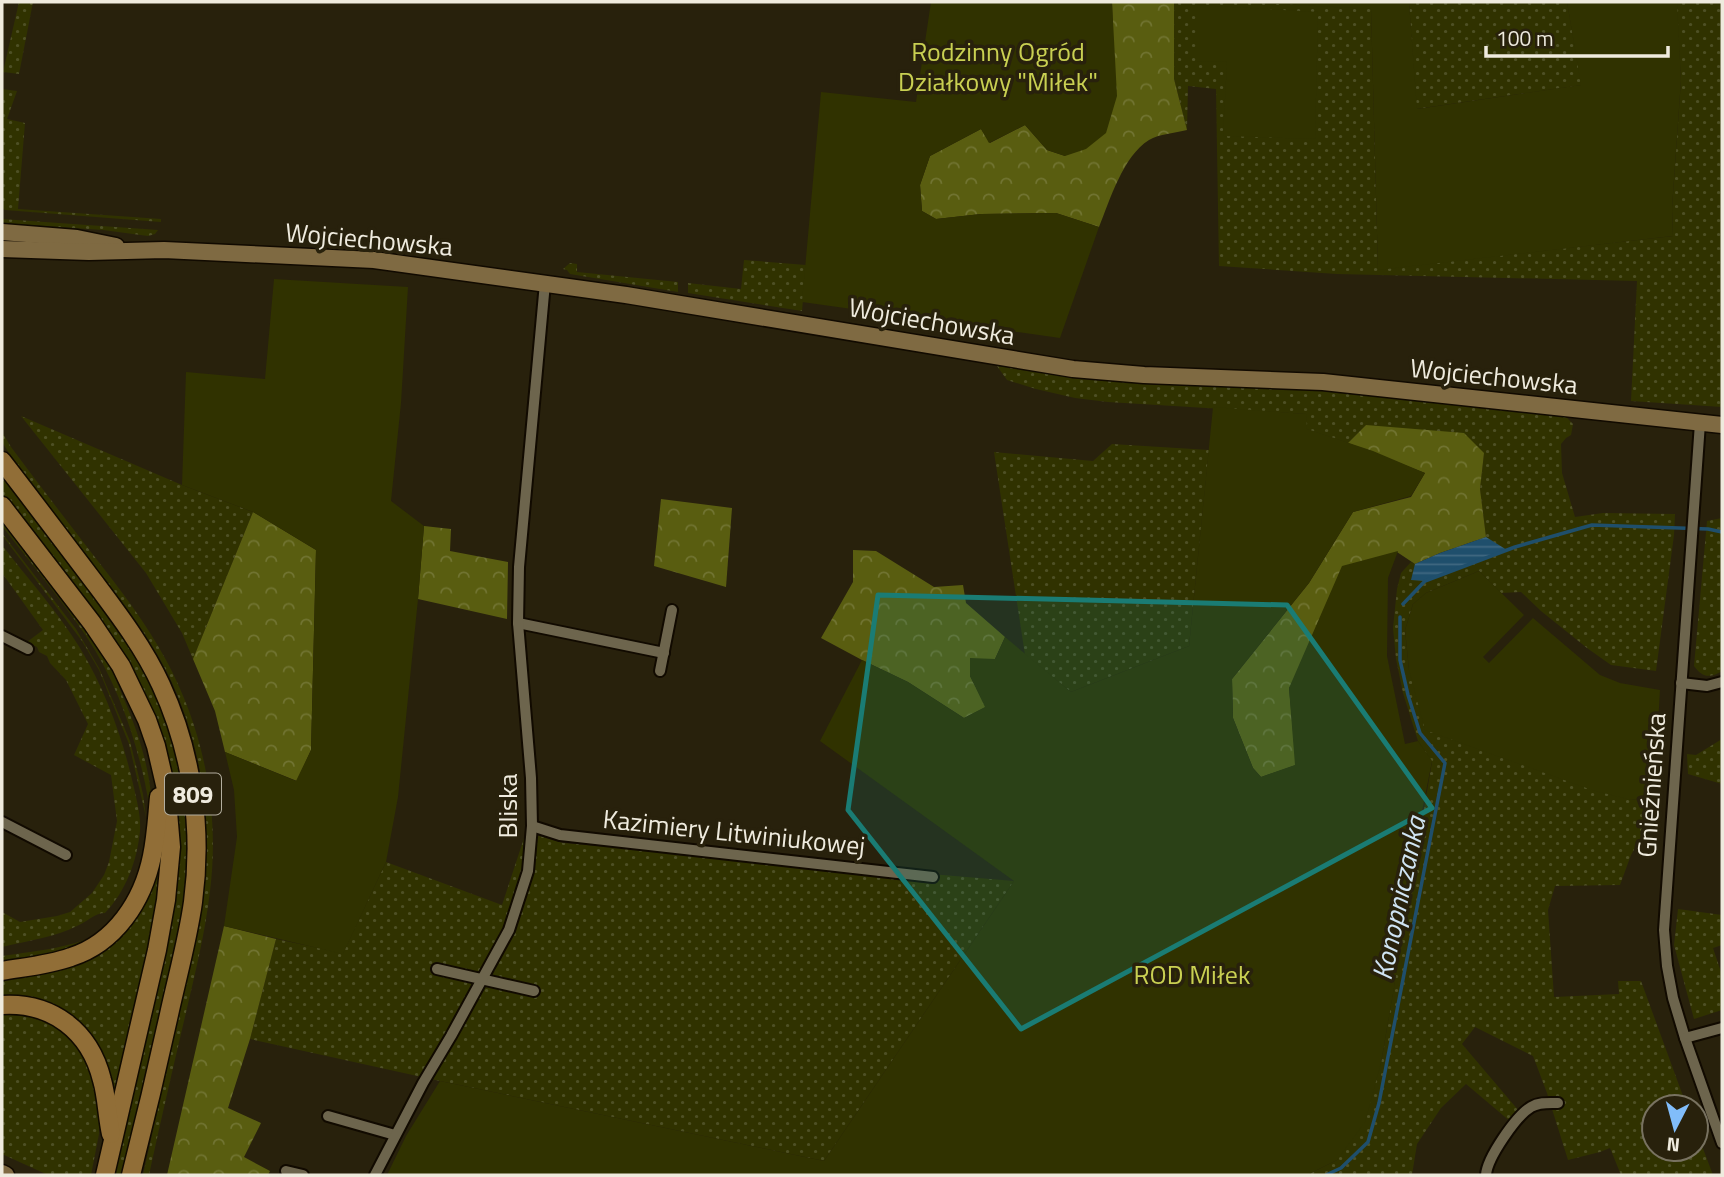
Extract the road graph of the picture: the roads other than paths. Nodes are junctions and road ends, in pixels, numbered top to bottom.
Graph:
1 (2, 233) edge
2 (2, 249) edge
3 (135, 250) junction
4 (545, 283) junction
5 (1700, 423) junction
6 (1722, 425) edge
7 (2, 461) edge
8 (2, 506) edge
9 (672, 610) dead end
10 (518, 624) junction
11 (2, 636) edge
12 (28, 649) dead end
13 (664, 653) junction
14 (660, 671) dead end
15 (1722, 682) edge
16 (1681, 683) junction
17 (163, 773) junction
18 (2, 822) edge
19 (532, 826) junction
20 (66, 855) dead end
21 (933, 877) dead end
22 (437, 968) dead end
23 (2, 971) edge
24 (483, 979) junction
25 (534, 990) dead end
26 (2, 1005) edge
27 (1722, 1028) edge
28 (1685, 1038) junction
29 (1558, 1103) dead end
30 (328, 1116) dead end
31 (395, 1135) junction
32 (112, 1143) junction
33 (1722, 1143) edge
34 (286, 1171) dead end
35 (105, 1175) edge
36 (131, 1175) edge
37 (303, 1175) edge
38 (375, 1175) edge
39 (1486, 1175) edge

1 - 3 street, Wojciechowska
2 - 3 street, Wojciechowska
3 - 4 street, Wojciechowska
4 - 5 street, Wojciechowska
4 - 10 street, Bliska
5 - 6 street, Wojciechowska
5 - 16 street, Gnieźnieńska
7 - 36 main road, 809
8 - 17 main road, 809
9 - 13 street
10 - 13 street
10 - 19 street, Bliska
11 - 12 street
13 - 14 street
15 - 16 street
16 - 28 street, Gnieźnieńska
17 - 23 main road
17 - 32 main road, 809
18 - 20 street
19 - 21 street, Kazimiery Litwiniukowej
19 - 24 street, Bliska
22 - 24 street
24 - 25 street
24 - 31 street, Bliska
26 - 32 main road
27 - 28 street
28 - 33 street, Gnieźnieńska
29 - 39 street
30 - 31 street
31 - 38 street, Bliska
32 - 35 main road, 809
34 - 37 street

